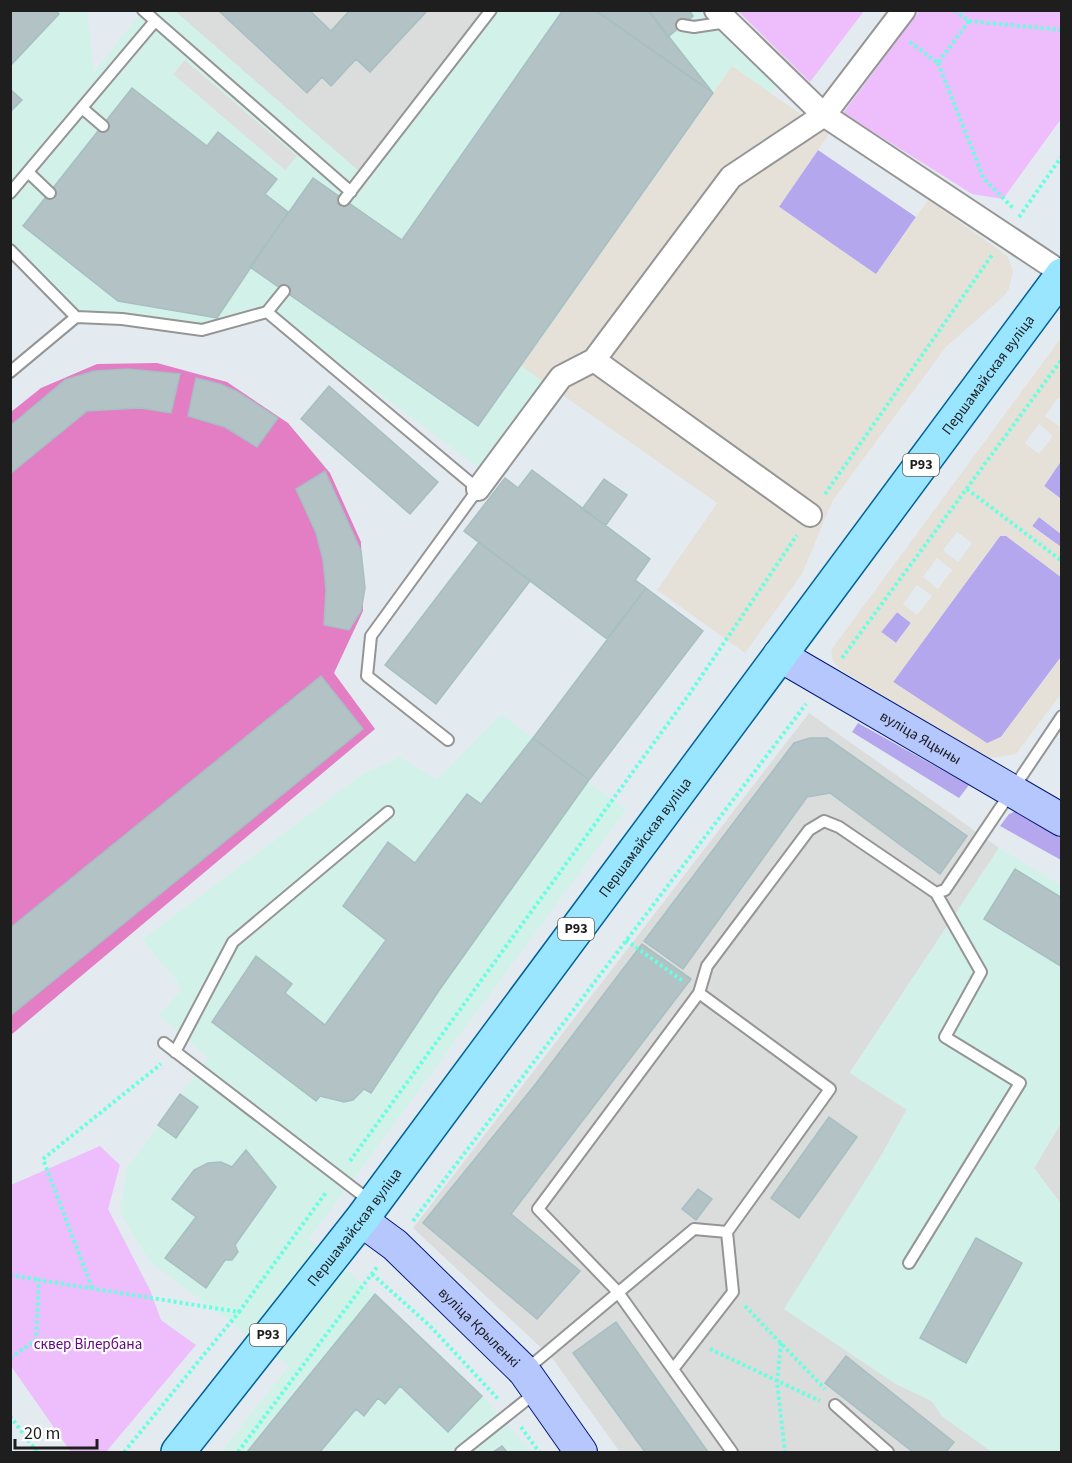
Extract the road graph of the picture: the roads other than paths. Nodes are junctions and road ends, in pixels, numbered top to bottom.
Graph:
1 (143, 10) edge
2 (491, 10) edge
3 (721, 16) edge
4 (897, 19) edge
5 (155, 21) junction
6 (682, 25) dead end
7 (82, 108) junction
8 (824, 115) junction
9 (103, 126) dead end
10 (27, 172) junction
11 (10, 193) edge
12 (50, 193) dead end
13 (10, 250) edge
14 (1062, 274) edge
15 (284, 291) dead end
16 (267, 312) junction
17 (76, 317) junction
18 (594, 360) junction
19 (10, 372) edge
20 (478, 489) junction
21 (810, 515) dead end
22 (779, 655) junction
23 (1062, 716) edge
24 (448, 740) dead end
25 (1012, 790) junction
26 (388, 812) dead end
27 (1062, 820) edge
28 (936, 893) junction
29 (699, 993) junction
30 (164, 1044) dead end
31 (175, 1052) junction
32 (367, 1212) junction
33 (727, 1232) junction
34 (909, 1263) dead end
35 (617, 1291) junction
36 (674, 1368) junction
37 (531, 1381) junction
38 (835, 1405) road end
39 (178, 1452) edge
40 (461, 1452) edge
41 (581, 1452) edge
42 (732, 1452) edge
43 (888, 1452) edge

1 - 5 lane
2 - 5 lane
3 - 6 lane
3 - 8 street
4 - 8 street
5 - 7 lane
7 - 9 lane
7 - 10 lane
8 - 14 street
8 - 18 street
10 - 11 lane
10 - 12 lane
13 - 17 lane
14 - 22 main road, Першамайская вуліца / Р93
15 - 16 lane
16 - 17 lane
16 - 20 lane
17 - 19 lane
18 - 20 street
18 - 21 street
20 - 24 lane
22 - 25 street, вуліца Яцыны
22 - 32 main road, Першамайская вуліца / Р93
23 - 25 lane
25 - 27 street, вуліца Яцыны
25 - 28 lane
26 - 31 lane
28 - 29 lane
28 - 34 lane
29 - 33 lane
29 - 35 lane
30 - 31 lane, вуліца Крыленкі
31 - 32 lane, вуліца Крыленкі
32 - 37 street, вуліца Крыленкі
32 - 39 main road, Першамайская вуліца / Р93
33 - 35 lane
33 - 36 lane
35 - 36 lane
35 - 37 lane
36 - 42 lane
37 - 40 lane
37 - 41 street, вуліца Крыленкі
38 - 43 lane

